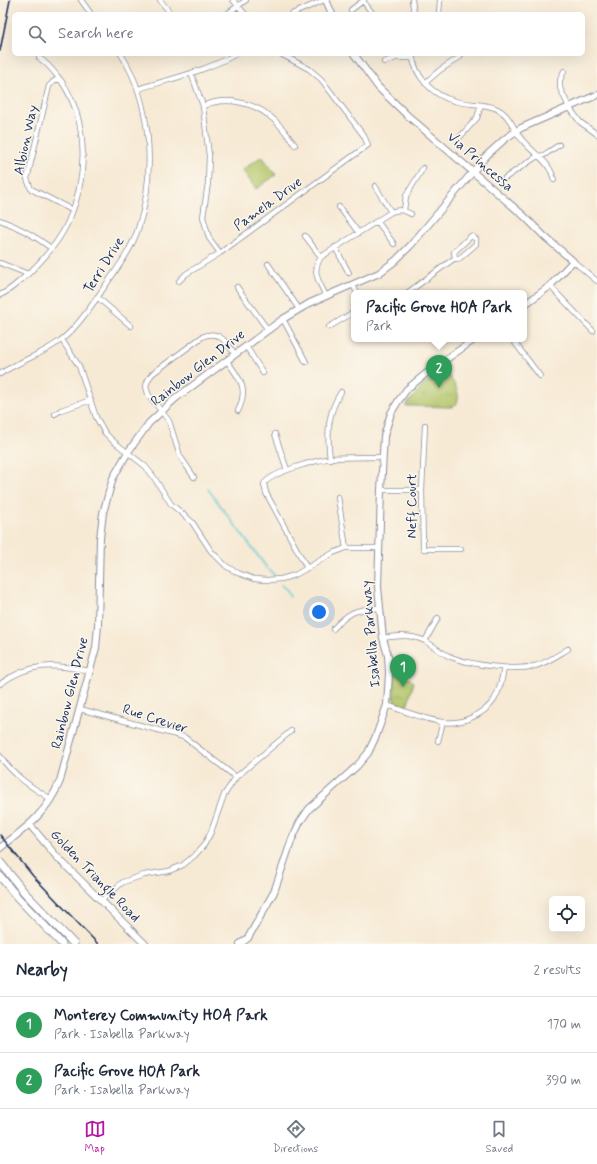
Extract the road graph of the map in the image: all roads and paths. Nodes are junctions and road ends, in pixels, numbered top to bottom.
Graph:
1 (81, 0) edge
2 (160, 0) edge
3 (233, 0) edge
4 (246, 0) edge
5 (325, 0) edge
6 (412, 0) edge
7 (440, 0) edge
8 (364, 1) edge
9 (238, 6) junction
10 (351, 10) dead end
11 (90, 12) edge
12 (170, 12) edge
13 (230, 12) edge
14 (244, 12) edge
15 (297, 12) edge
16 (331, 12) edge
17 (372, 12) edge
18 (414, 12) edge
19 (439, 12) edge
20 (122, 56) edge
21 (232, 56) edge
22 (284, 56) edge
23 (355, 56) edge
24 (412, 56) edge
25 (460, 57) dead end
26 (39, 58) dead end
27 (384, 62) dead end
28 (564, 71) dead end
29 (191, 73) junction
30 (59, 78) junction
31 (425, 83) junction
32 (138, 89) junction
33 (597, 94) edge
34 (481, 105) junction
35 (203, 106) junction
36 (569, 107) junction
37 (516, 131) junction
38 (597, 134) edge
39 (460, 137) dead end
40 (295, 145) dead end
41 (560, 145) dead end
42 (540, 156) junction
43 (423, 168) dead end
44 (473, 172) junction
45 (505, 178) dead end
46 (554, 180) dead end
47 (375, 186) dead end
48 (340, 207) dead end
49 (72, 210) junction
50 (404, 210) junction
51 (391, 212) junction
52 (411, 214) dead end
53 (0, 220) edge
54 (376, 221) junction
55 (358, 232) junction
56 (305, 236) dead end
57 (394, 244) dead end
58 (335, 247) junction
59 (51, 248) junction
60 (220, 253) junction
61 (321, 257) junction
62 (455, 258) junction
63 (573, 260) junction
64 (0, 263) edge
65 (268, 264) dead end
66 (350, 273) dead end
67 (28, 274) junction
68 (179, 281) dead end
69 (597, 281) edge
70 (353, 284) junction
71 (550, 286) junction
72 (237, 287) dead end
73 (356, 290) edge
74 (411, 290) edge
75 (0, 295) edge
76 (326, 296) junction
77 (98, 297) junction
78 (527, 303) edge
79 (299, 308) junction
80 (351, 314) edge
81 (283, 319) junction
82 (131, 326) dead end
83 (329, 327) dead end
84 (268, 330) junction
85 (593, 331) dead end
86 (62, 340) junction
87 (471, 342) edge
88 (514, 342) edge
89 (246, 346) junction
90 (235, 354) junction
91 (226, 361) junction
92 (306, 362) dead end
93 (263, 373) dead end
94 (0, 374) edge
95 (540, 376) dead end
96 (341, 392) dead end
97 (91, 400) junction
98 (161, 410) junction
99 (238, 411) dead end
100 (55, 414) dead end
101 (425, 425) dead end
102 (275, 434) dead end
103 (128, 452) junction
104 (382, 457) junction
105 (330, 459) junction
106 (288, 470) junction
107 (194, 477) dead end
108 (380, 490) junction
109 (422, 490) junction
110 (338, 497) dead end
111 (346, 548) junction
112 (378, 548) junction
113 (461, 549) dead end
114 (307, 568) junction
115 (380, 608) junction
116 (438, 618) dead end
117 (333, 629) dead end
118 (382, 638) junction
119 (425, 641) junction
120 (568, 649) dead end
121 (504, 668) junction
122 (90, 671) junction
123 (0, 684) edge
124 (387, 705) junction
125 (80, 709) junction
126 (443, 722) junction
127 (291, 731) dead end
128 (438, 742) dead end
129 (0, 756) edge
130 (236, 777) junction
131 (52, 799) junction
132 (30, 825) junction
133 (0, 848) edge
134 (0, 862) edge
135 (0, 876) edge
136 (102, 900) junction
137 (62, 944) edge
138 (74, 944) edge
139 (145, 944) edge
140 (240, 944) edge

1 - 11 street
2 - 12 street
3 - 9 street
4 - 9 street
5 - 15 street
5 - 16 street
6 - 18 street
7 - 19 street
8 - 10 street
8 - 17 street
9 - 13 street
9 - 14 street
20 - 32 street, Terri Drive
21 - 29 street
22 - 60 street, Pamela Drive
23 - 44 street, Via Princessa
24 - 27 street
24 - 31 street
25 - 31 street
26 - 30 street
28 - 36 street
29 - 32 street
29 - 35 street
30 - 49 street
30 - 49 street, Albion Way
31 - 34 street
32 - 77 street, Terri Drive
33 - 36 street, Rainbow Glen Drive
34 - 37 street
34 - 39 street
35 - 40 street
35 - 60 street
36 - 37 street, Rainbow Glen Drive
36 - 38 street
37 - 42 street
37 - 44 street, Rainbow Glen Drive
41 - 42 street
42 - 45 street
42 - 46 street
43 - 50 street
44 - 63 street, Via Princessa
44 - 70 street, Rainbow Glen Drive
47 - 51 street
48 - 55 street
49 - 59 street
50 - 51 street
50 - 52 street
51 - 54 street
53 - 59 street
54 - 55 street
54 - 57 street
55 - 58 street
56 - 61 street
58 - 61 street
58 - 66 street
59 - 67 street
60 - 68 street, Pamela Drive
61 - 76 street
62 - 62 street
62 - 74 street
63 - 69 street, Via Princessa
63 - 71 street
64 - 67 street
65 - 79 street
67 - 75 street
70 - 73 street
70 - 76 street, Rainbow Glen Drive
71 - 78 street
71 - 85 street
72 - 84 street
76 - 79 street, Rainbow Glen Drive
77 - 82 street
77 - 86 street, Terri Drive
79 - 81 street, Rainbow Glen Drive
80 - 83 street
81 - 84 street, Rainbow Glen Drive
81 - 92 street
84 - 89 street, Rainbow Glen Drive
86 - 94 street, Terri Drive
86 - 97 street
87 - 104 street, Isabella Parkway
88 - 95 street
89 - 90 street, Rainbow Glen Drive
89 - 93 street
90 - 91 street, Rainbow Glen Drive
90 - 98 street
91 - 98 street, Rainbow Glen Drive
91 - 99 street
96 - 105 street
97 - 100 street
97 - 103 street
98 - 103 street, Rainbow Glen Drive
98 - 107 street
101 - 109 street, Neff Court
102 - 106 street
103 - 114 street
103 - 122 street, Rainbow Glen Drive
104 - 105 street
104 - 108 street, Isabella Parkway
105 - 106 street
106 - 114 street
108 - 109 street
108 - 112 street, Isabella Parkway
109 - 113 street, Neff Court
110 - 111 street
111 - 112 street
111 - 114 street
112 - 115 street, Isabella Parkway
115 - 117 street
115 - 118 street, Isabella Parkway
116 - 119 street
118 - 119 street
118 - 124 street, Isabella Parkway
119 - 121 street
120 - 121 street
121 - 126 street
122 - 123 street
122 - 125 street, Rainbow Glen Drive
124 - 126 street
124 - 140 street, Isabella Parkway
125 - 130 street, Rue Crevier
125 - 131 street, Rainbow Glen Drive
126 - 128 street
127 - 130 street
129 - 131 street
130 - 136 street
131 - 132 street, Rainbow Glen Drive
132 - 133 street, Rainbow Glen Drive
132 - 136 street, Golden Triangle Road
134 - 138 main road
135 - 137 main road
136 - 139 street, Golden Triangle Road

